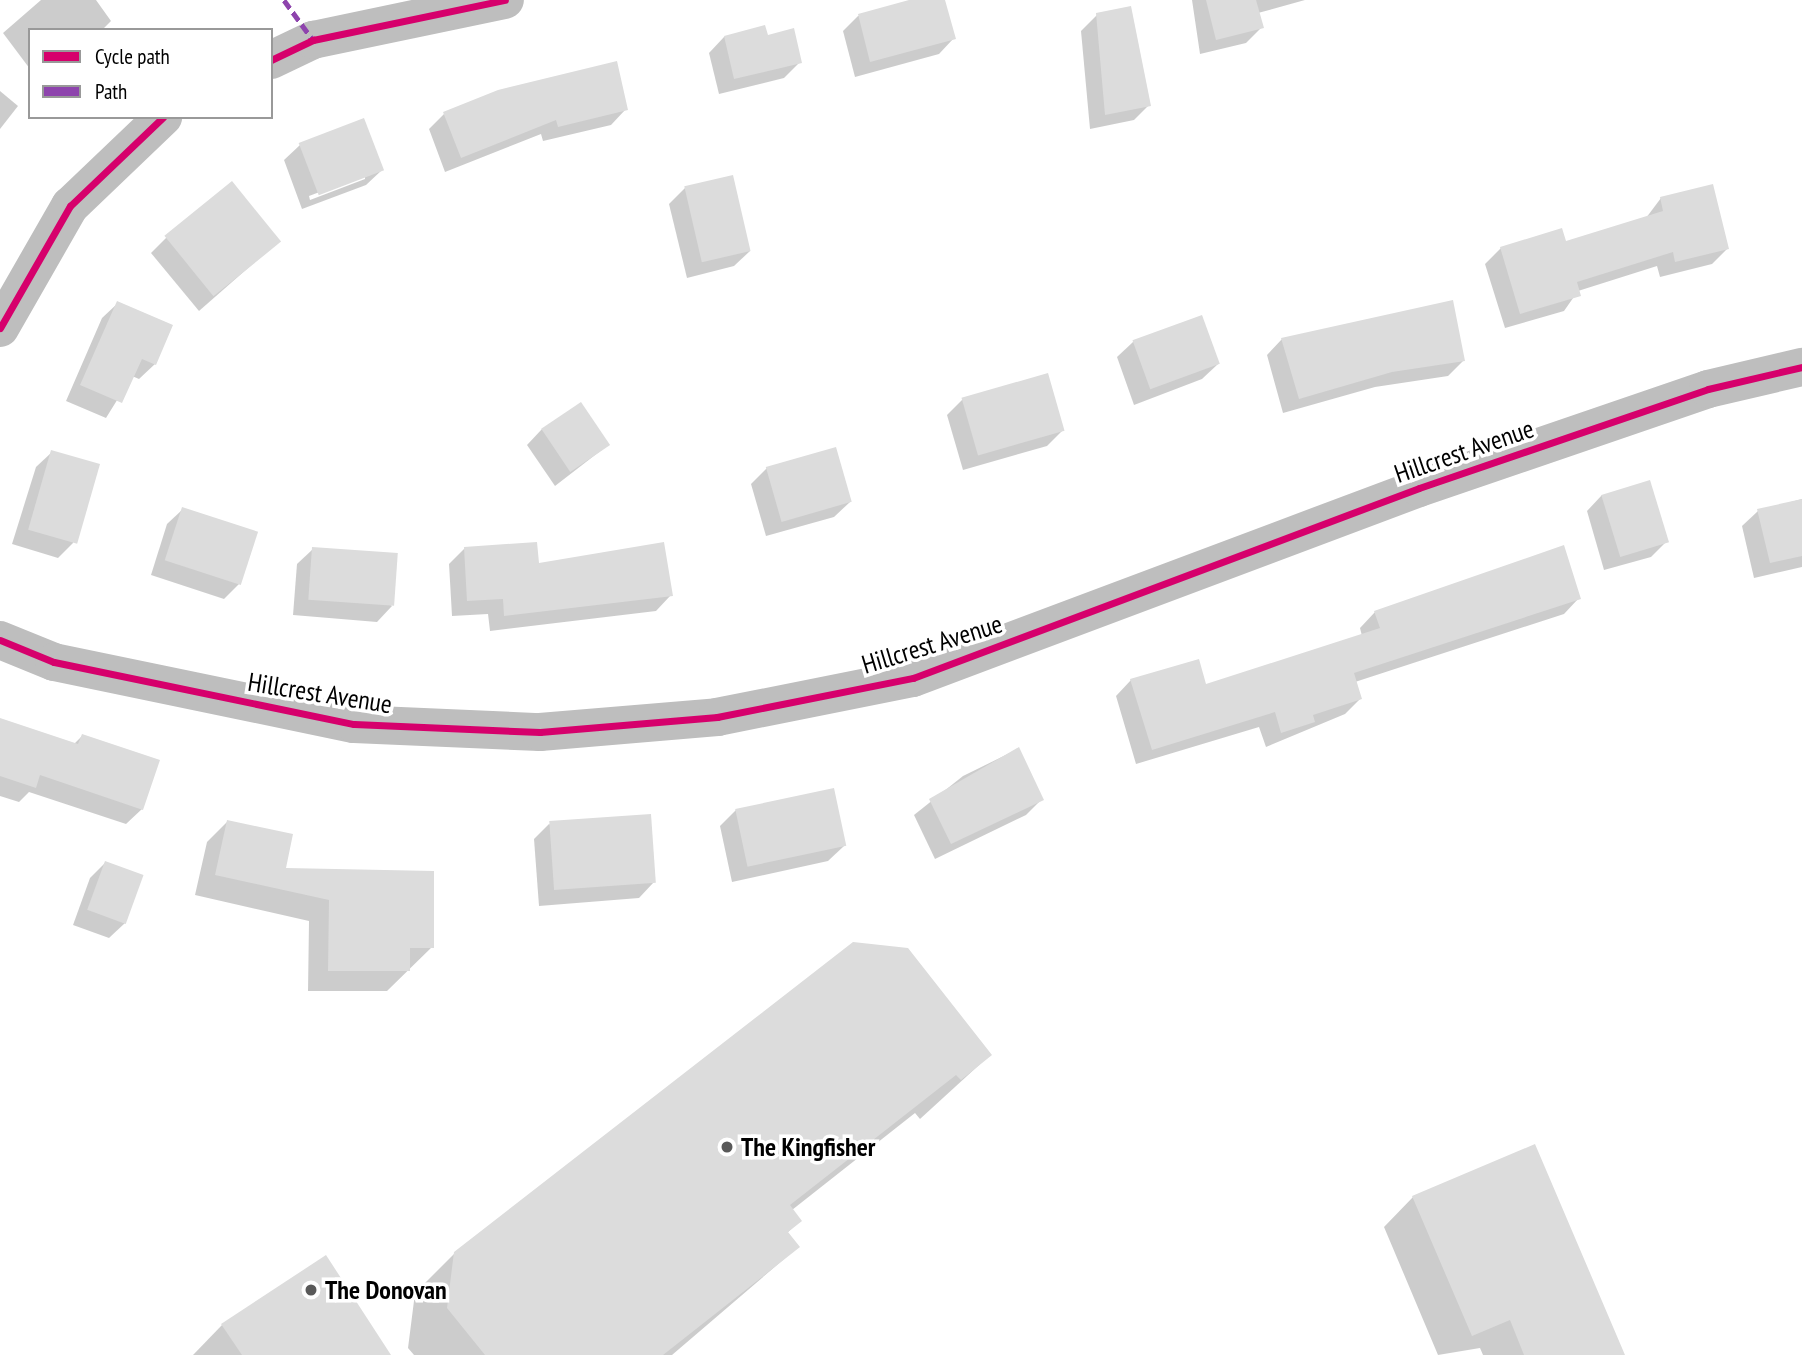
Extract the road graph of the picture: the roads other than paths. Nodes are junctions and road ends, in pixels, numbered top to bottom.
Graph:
1 (505, 0) edge
2 (273, 59) edge
3 (161, 119) edge
4 (0, 328) edge
5 (1802, 367) edge
6 (0, 640) edge

1 - 2 street
3 - 4 street
5 - 6 street, Hillcrest Avenue

